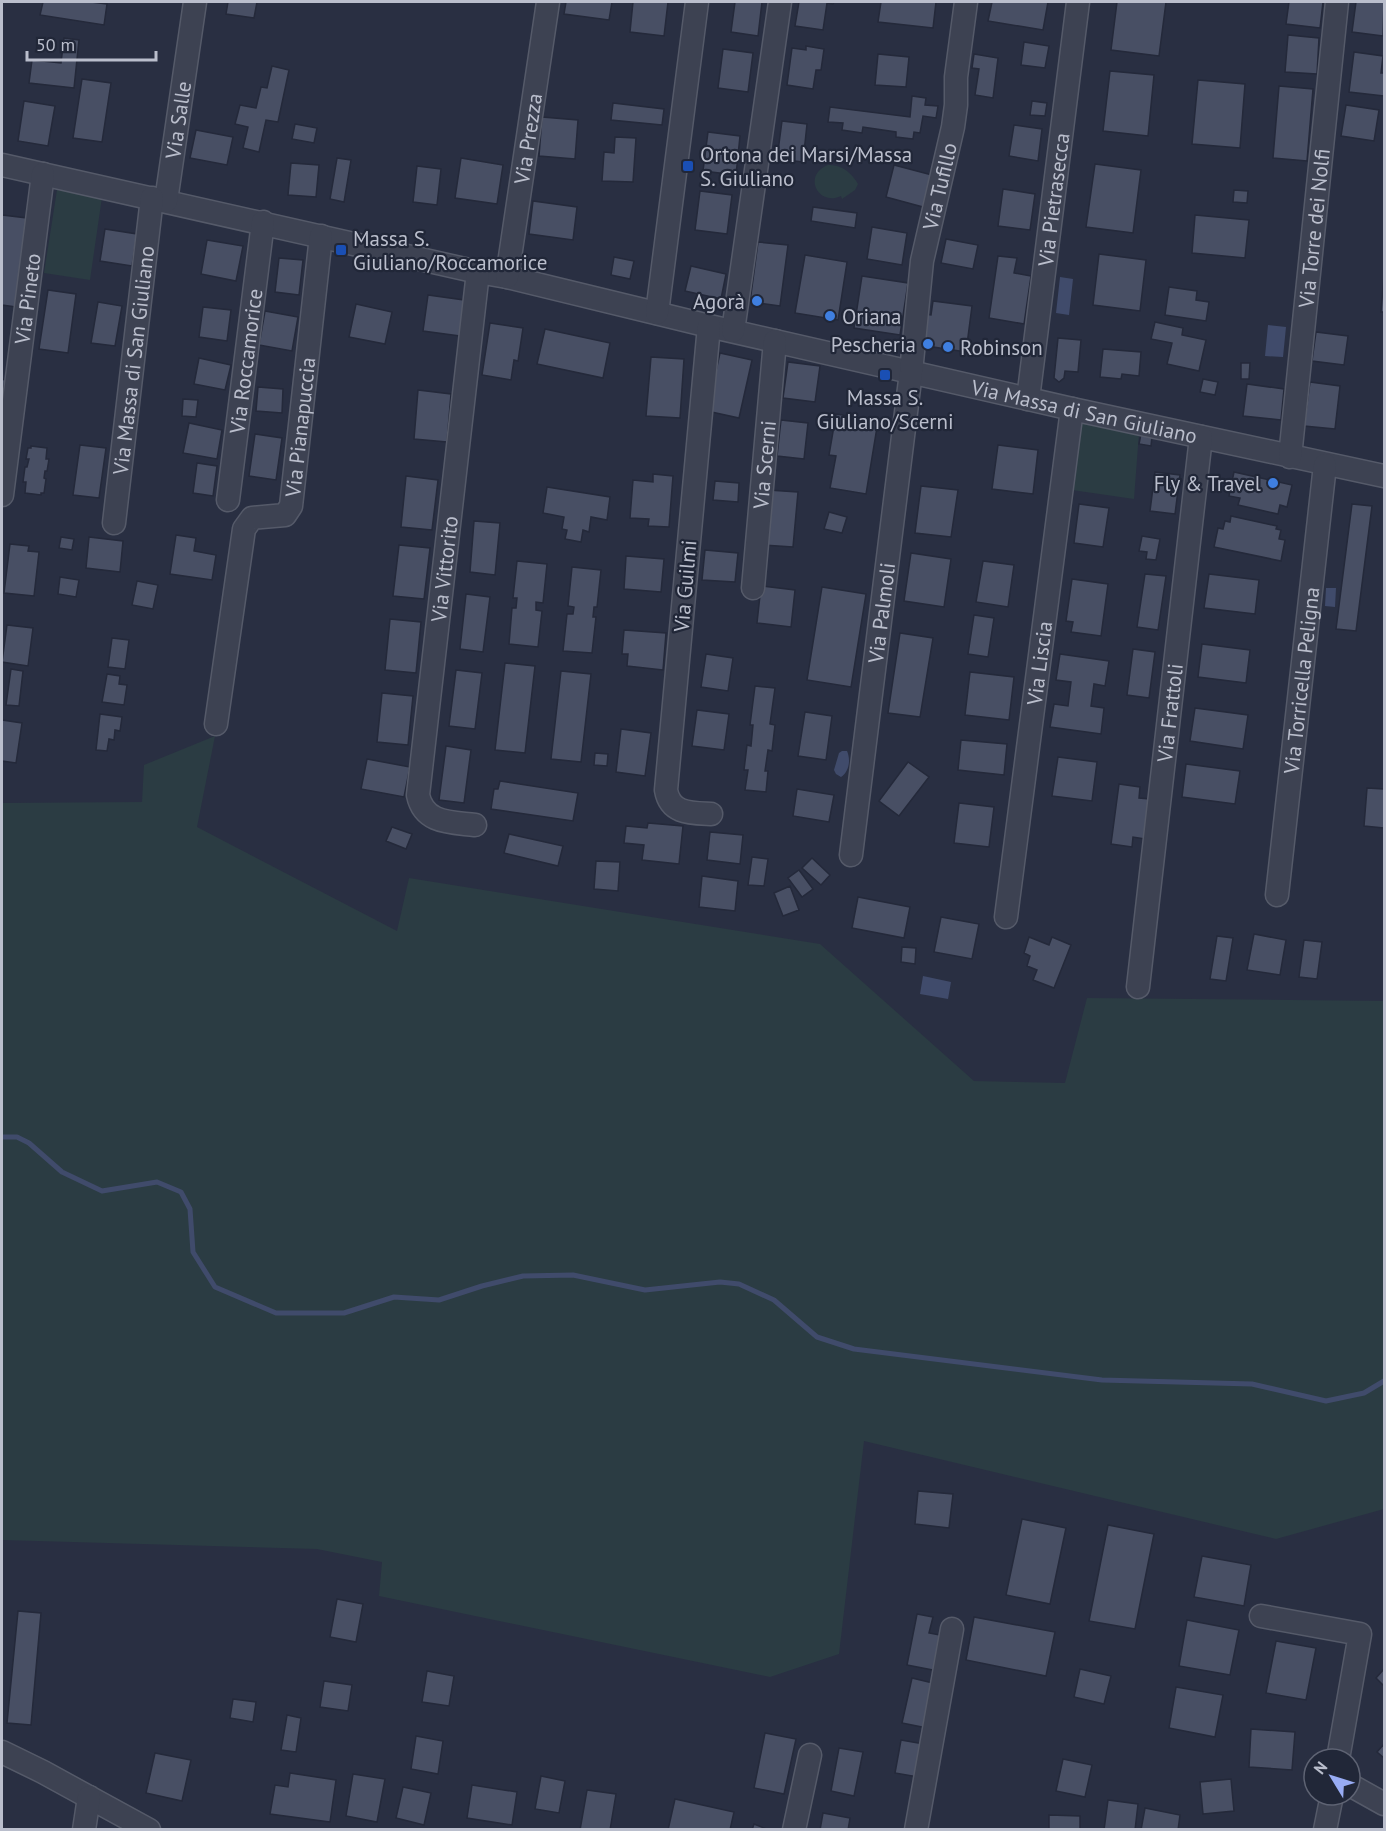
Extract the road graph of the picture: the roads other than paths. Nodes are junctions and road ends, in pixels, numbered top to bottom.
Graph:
1 (195, 2) edge
2 (548, 2) edge
3 (697, 2) edge
4 (780, 2) edge
5 (966, 2) edge
6 (1078, 2) edge
7 (1337, 2) edge
8 (2, 165) edge
9 (43, 174) junction
10 (159, 199) junction
11 (263, 222) junction
12 (321, 236) junction
13 (478, 272) junction
14 (507, 277) junction
15 (657, 313) junction
16 (709, 326) junction
17 (733, 331) junction
18 (775, 341) junction
19 (911, 372) junction
20 (1028, 399) junction
21 (1071, 409) junction
22 (1201, 437) junction
23 (1290, 457) junction
24 (1324, 465) junction
25 (1384, 476) edge
26 (2, 495) edge
27 (228, 500) dead end
28 (114, 523) dead end
29 (753, 588) dead end
30 (216, 724) dead end
31 (711, 814) dead end
32 (475, 825) dead end
33 (851, 855) dead end
34 (1277, 895) dead end
35 (1006, 917) dead end
36 (1138, 987) dead end
37 (1261, 1616) dead end
38 (952, 1629) dead end
39 (1340, 1747) edge
40 (2, 1752) edge
41 (810, 1755) dead end
42 (1362, 1792) edge
43 (88, 1797) junction
44 (1384, 1804) edge
45 (1330, 1807) edge
46 (84, 1830) edge
47 (149, 1830) edge
48 (794, 1830) edge
49 (916, 1830) edge
50 (1325, 1830) edge

1 - 10 street, Via Salle
2 - 14 street, Via Prezza
3 - 15 street
4 - 17 street
5 - 19 street, Via Tufillo
6 - 20 street, Via Pietrasecca
7 - 23 street, Via Torre dei Nolfi
8 - 9 street, Via Massa di San Giuliano
9 - 10 street, Via Massa di San Giuliano
9 - 26 street, Via Pineto
10 - 11 street, Via Massa di San Giuliano
10 - 28 street, Via Massa di San Giuliano
11 - 12 street, Via Massa di San Giuliano
11 - 27 street, Via Roccamorice
12 - 13 street, Via Massa di San Giuliano
12 - 30 street, Via Pianapuccia
13 - 14 street, Via Massa di San Giuliano
13 - 32 street, Via Vittorito
14 - 15 street, Via Massa di San Giuliano
15 - 16 street, Via Massa di San Giuliano
16 - 17 street, Via Massa di San Giuliano
16 - 31 street, Via Guilmi
17 - 18 street, Via Massa di San Giuliano
18 - 19 street, Via Massa di San Giuliano
18 - 29 street, Via Scerni
19 - 20 street, Via Massa di San Giuliano
19 - 33 street, Via Palmoli
20 - 21 street, Via Massa di San Giuliano
21 - 22 street, Via Massa di San Giuliano
21 - 35 street, Via Liscia
22 - 23 street, Via Massa di San Giuliano
22 - 36 street, Via Frattoli
23 - 24 street, Via Massa di San Giuliano
24 - 25 street, Via Massa di San Giuliano
24 - 34 street, Via Torricella Peligna
37 - 39 street
38 - 49 street
40 - 43 street
41 - 48 street
42 - 44 street
43 - 46 street
43 - 47 street
45 - 50 street

